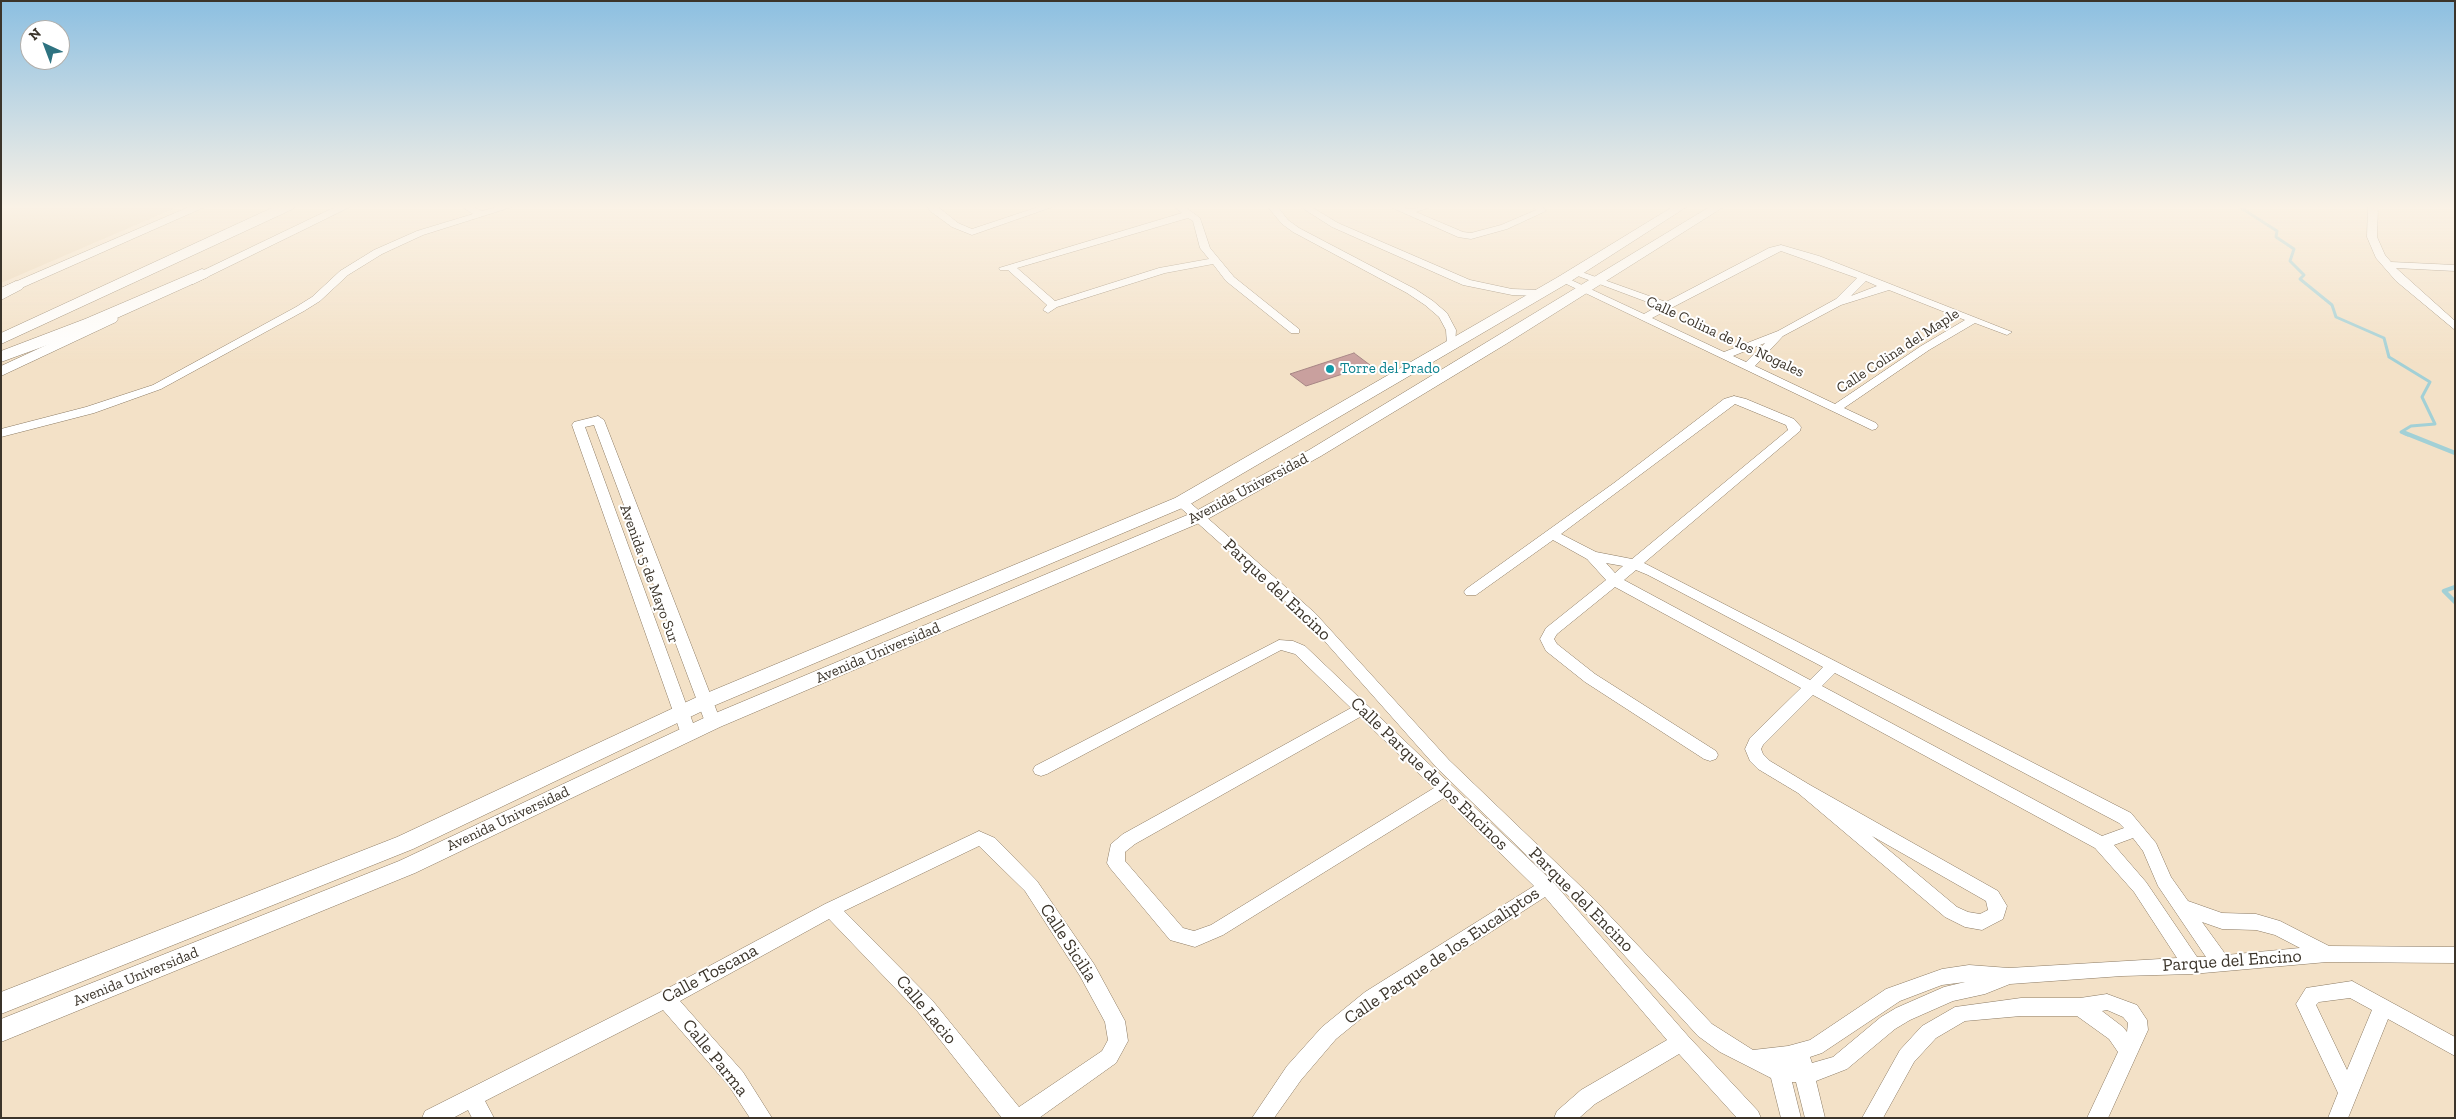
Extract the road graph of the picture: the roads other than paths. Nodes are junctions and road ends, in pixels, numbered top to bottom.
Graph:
1 (80, 258) edge
2 (147, 258) edge
3 (175, 258) edge
4 (235, 258) edge
5 (368, 258) edge
6 (1040, 258) edge
7 (1212, 258) edge
8 (1350, 258) edge
9 (1410, 258) edge
10 (1598, 258) edge
11 (1635, 258) edge
12 (1757, 258) edge
13 (1810, 258) edge
14 (2382, 258) edge
15 (2392, 258) edge
16 (1214, 261) junction
17 (2387, 265) junction
18 (2439, 267) junction
19 (2455, 268) edge
20 (202, 274) junction
21 (1569, 276) junction
22 (1864, 277) junction
23 (1598, 281) junction
24 (16, 286) joint
25 (1893, 287) junction
26 (1585, 290) junction
27 (1625, 291) junction
28 (1539, 293) junction
29 (1, 294) edge
30 (1610, 301) junction
31 (1838, 302) junction
32 (1667, 306) junction
33 (1646, 317) junction
34 (1974, 319) junction
35 (1, 325) edge
36 (2455, 327) edge
37 (1295, 331) dead end
38 (2007, 332) dead end
39 (1782, 333) junction
40 (1, 339) edge
41 (1451, 343) junction
42 (1726, 355) junction
43 (1, 357) edge
44 (1749, 366) junction
45 (1, 372) edge
46 (1837, 408) junction
47 (1872, 426) dead end
48 (1, 433) edge
49 (1181, 502) junction
50 (1198, 516) junction
51 (1552, 534) junction
52 (1592, 556) junction
53 (1635, 564) junction
54 (1614, 581) junction
55 (1471, 592) dead end
56 (1833, 666) junction
57 (1812, 688) junction
58 (704, 702) junction
59 (1362, 709) junction
60 (682, 712) junction
61 (713, 722) junction
62 (689, 734) junction
63 (1710, 755) dead end
64 (1040, 770) dead end
65 (1444, 790) junction
66 (1804, 790) junction
67 (2137, 830) junction
68 (2100, 842) junction
69 (989, 843) joint
70 (1546, 887) junction
71 (2181, 906) junction
72 (831, 909) junction
73 (2327, 954) junction
74 (2455, 955) edge
75 (2221, 964) junction
76 (2192, 966) junction
77 (2009, 976) junction
78 (666, 999) junction
79 (1, 1003) edge
80 (2383, 1007) junction
81 (1, 1031) edge
82 (1681, 1042) junction
83 (2455, 1047) edge
84 (1799, 1052) junction
85 (1777, 1064) junction
86 (1804, 1074) junction
87 (2347, 1091) junction
88 (472, 1098) junction
89 (432, 1118) edge
90 (484, 1118) edge
91 (762, 1118) edge
92 (1015, 1118) edge
93 (1021, 1118) edge
94 (1262, 1118) edge
95 (1564, 1118) edge
96 (1751, 1118) edge
97 (1791, 1118) edge
98 (1815, 1118) edge
99 (1872, 1118) edge
100 (2097, 1118) edge
101 (2338, 1118) edge

1 - 24 main road
2 - 35 highway
3 - 40 highway
4 - 20 main road
5 - 48 street
6 - 16 street
7 - 16 street
8 - 41 street
9 - 28 street
10 - 21 main road, Avenida Universidad
11 - 23 main road, Avenida Universidad
12 - 32 street
13 - 22 street
14 - 17 street
15 - 18 street
16 - 37 street
17 - 18 street
17 - 36 street
18 - 19 street
20 - 43 highway
20 - 45 main road
21 - 23 street, Calle Colina de los Nogales
21 - 26 street, Calle Colina de los Nogales
21 - 28 main road, Avenida Universidad
22 - 25 street
22 - 31 street
23 - 26 main road, Avenida Universidad
23 - 27 street, Calle Colina de los Nogales
24 - 29 highway
25 - 31 street
25 - 34 street
26 - 30 street, Calle Colina de los Nogales
26 - 50 main road, Avenida Universidad
27 - 30 street
27 - 32 street, Calle Colina de los Nogales
28 - 41 main road, Avenida Universidad
30 - 33 street, Calle Colina de los Nogales
31 - 39 street
32 - 33 street
33 - 42 street, Calle Colina de los Nogales
34 - 38 street
34 - 46 street, Calle Colina del Maple
39 - 42 street
39 - 44 street
41 - 49 main road, Avenida Universidad
42 - 44 street, Calle Colina de los Nogales
44 - 46 street, Calle Colina de los Nogales
46 - 47 street, Calle Colina de los Nogales
49 - 50 street, Parque del Encino
49 - 58 main road, Avenida Universidad
50 - 61 main road, Avenida Universidad
50 - 85 street, Parque del Encino
51 - 52 street
51 - 53 street
51 - 55 street
52 - 53 street
52 - 54 street
53 - 54 street
53 - 56 street
54 - 57 street
54 - 63 street
56 - 57 street
56 - 67 street
57 - 66 street
57 - 68 street
58 - 60 main road, Avenida Universidad
58 - 60 street, Avenida 5 de Mayo Sur
58 - 61 street, Avenida 5 de Mayo Sur
59 - 64 street, Calle Parque de los Encinos
59 - 65 street, Calle Parque de los Encinos
59 - 65 street
60 - 62 street, Avenida 5 de Mayo Sur
60 - 79 main road, Avenida Universidad
61 - 62 main road, Avenida Universidad
62 - 81 main road, Avenida Universidad
65 - 70 street, Calle Parque de los Encinos
66 - 66 street
67 - 68 street
67 - 71 street
68 - 76 street
69 - 72 street, Calle Toscana
69 - 93 street, Calle Sicilia
70 - 82 street, Calle Parque de los Encinos
70 - 94 street, Calle Parque de los Eucaliptos
71 - 73 street
71 - 75 street
72 - 78 street, Calle Toscana
72 - 92 street, Calle Lacio
73 - 74 street, Parque del Encino
73 - 75 street, Parque del Encino
75 - 76 street, Parque del Encino
76 - 77 street, Parque del Encino
77 - 84 street, Parque del Encino
77 - 86 street, Parque del Encino
78 - 88 street, Calle Toscana
78 - 91 street, Calle Parma
80 - 83 street
80 - 87 street
80 - 87 street
82 - 95 street
82 - 96 street, Calle Parque de los Encinos
84 - 85 street, Parque del Encino
84 - 86 street
85 - 86 street, Parque del Encino
85 - 97 street
86 - 98 street
87 - 101 street
88 - 89 street, Calle Toscana
88 - 90 street
99 - 100 street

